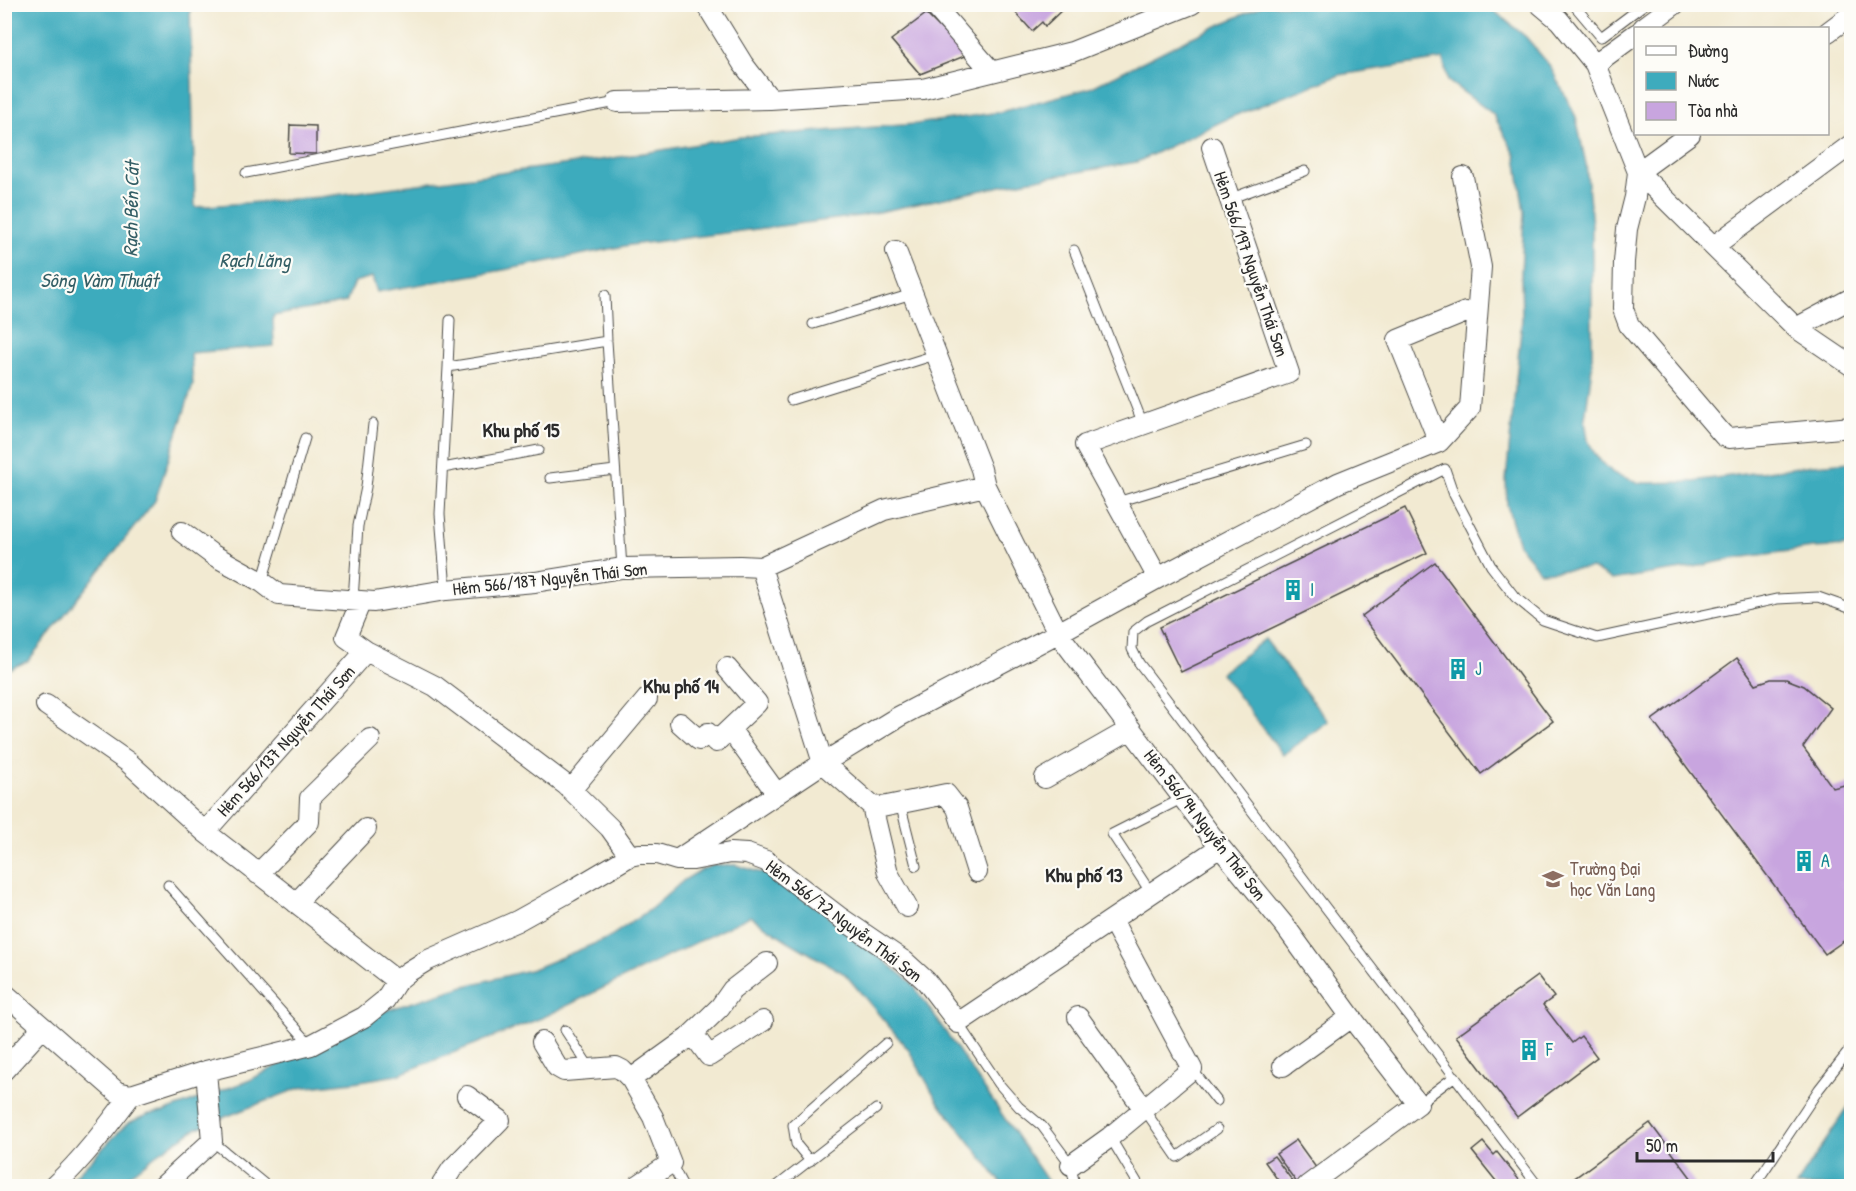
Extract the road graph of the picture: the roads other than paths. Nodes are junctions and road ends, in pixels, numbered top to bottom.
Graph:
1 (706, 4) edge
2 (933, 4) edge
3 (1192, 4) edge
4 (1540, 4) edge
5 (1573, 4) edge
6 (1645, 4) edge
7 (1675, 4) edge
8 (1851, 14) edge
9 (1644, 27) edge
10 (1829, 30) edge
11 (1634, 35) edge
12 (1595, 64) junction
13 (992, 72) junction
14 (770, 99) junction
15 (617, 102) joint
16 (1689, 135) edge
17 (1851, 144) edge
18 (1212, 147) dead end
19 (1305, 171) dead end
20 (1638, 172) junction
21 (246, 173) dead end
22 (1463, 177) dead end
23 (1229, 200) junction
24 (1714, 246) junction
25 (1074, 250) dead end
26 (896, 251) dead end
27 (912, 294) junction
28 (605, 295) dead end
29 (1851, 298) edge
30 (1466, 312) dead end
31 (450, 320) dead end
32 (813, 324) dead end
33 (1796, 328) junction
34 (607, 341) junction
35 (935, 355) junction
36 (1851, 366) edge
37 (448, 368) junction
38 (791, 400) dead end
39 (373, 424) dead end
40 (1143, 424) junction
41 (1851, 427) edge
42 (305, 438) dead end
43 (1439, 442) junction
44 (1306, 445) dead end
45 (539, 450) dead end
46 (443, 468) junction
47 (615, 471) junction
48 (550, 478) dead end
49 (985, 486) junction
50 (1117, 502) junction
51 (182, 532) dead end
52 (761, 567) junction
53 (622, 568) junction
54 (1158, 578) junction
55 (262, 582) junction
56 (447, 590) junction
57 (357, 601) junction
58 (1851, 609) edge
59 (1058, 633) junction
60 (366, 651) junction
61 (727, 668) dead end
62 (647, 699) dead end
63 (46, 705) dead end
64 (680, 723) dead end
65 (730, 729) junction
66 (1131, 729) junction
67 (370, 739) dead end
68 (823, 763) junction
69 (1045, 778) dead end
70 (571, 790) junction
71 (777, 794) junction
72 (1183, 798) junction
73 (900, 803) junction
74 (872, 806) junction
75 (366, 829) dead end
76 (205, 832) junction
77 (1220, 846) junction
78 (630, 856) junction
79 (677, 860) junction
80 (916, 866) dead end
81 (977, 872) dead end
82 (258, 874) junction
83 (168, 885) dead end
84 (1151, 893) junction
85 (296, 903) junction
86 (907, 907) dead end
87 (1112, 920) junction
88 (766, 963) dead end
89 (397, 981) junction
90 (4, 993) edge
91 (1078, 1017) dead end
92 (1351, 1017) junction
93 (763, 1021) dead end
94 (958, 1023) junction
95 (43, 1027) junction
96 (565, 1030) dead end
97 (693, 1034) junction
98 (542, 1042) dead end
99 (886, 1043) dead end
100 (311, 1045) junction
101 (1851, 1047) edge
102 (1283, 1066) dead end
103 (590, 1068) junction
104 (1191, 1069) junction
105 (4, 1070) edge
106 (206, 1071) junction
107 (1455, 1076) junction
108 (631, 1079) junction
109 (130, 1095) junction
110 (467, 1096) dead end
111 (1217, 1101) dead end
112 (1418, 1104) junction
113 (876, 1109) dead end
114 (1144, 1109) junction
115 (1218, 1129) dead end
116 (1110, 1137) junction
117 (212, 1141) junction
118 (810, 1161) junction
119 (671, 1163) junction
120 (1071, 1165) junction
121 (1137, 1182) dead end
122 (54, 1186) edge
123 (163, 1186) edge
124 (267, 1186) edge
125 (441, 1186) edge
126 (637, 1186) edge
127 (683, 1186) edge
128 (777, 1186) edge
129 (1075, 1186) edge
130 (1309, 1186) edge
131 (1538, 1186) edge
132 (1754, 1186) edge

1 - 14 street
2 - 13 street
3 - 13 street
4 - 12 street
5 - 6 lane
7 - 9 street
8 - 10 street
11 - 12 street
12 - 20 street
13 - 14 street
14 - 15 street
15 - 21 lane
16 - 20 street
17 - 24 street
18 - 23 street, Hẻm 566/197 Nguyễn Thái Sơn
19 - 23 lane
20 - 24 street
20 - 41 street
22 - 43 street
23 - 40 street, Hẻm 566/197 Nguyễn Thái Sơn
24 - 33 street
25 - 40 lane
26 - 27 street
27 - 32 lane
27 - 35 street
28 - 34 lane
29 - 33 street
30 - 43 street
31 - 37 lane
33 - 36 street
34 - 37 lane
34 - 47 lane
35 - 38 lane
35 - 49 street
37 - 46 lane
39 - 57 lane
40 - 50 street, Hẻm 566/197 Nguyễn Thái Sơn
42 - 55 lane
43 - 54 street
44 - 50 lane
45 - 46 lane
46 - 56 lane
47 - 48 lane
47 - 53 lane
49 - 52 street, Hẻm 566/187 Nguyễn Thái Sơn
49 - 59 street
50 - 54 street, Hẻm 566/197 Nguyễn Thái Sơn
51 - 55 street, Hẻm 566/187 Nguyễn Thái Sơn
52 - 53 street, Hẻm 566/187 Nguyễn Thái Sơn
52 - 68 street
53 - 56 street, Hẻm 566/187 Nguyễn Thái Sơn
54 - 59 street
55 - 57 street, Hẻm 566/187 Nguyễn Thái Sơn
56 - 57 street, Hẻm 566/187 Nguyễn Thái Sơn
57 - 60 street, Hẻm 566/137 Nguyễn Thái Sơn
58 - 107 lane
59 - 66 street, Hẻm 566/94 Nguyễn Thái Sơn
59 - 68 street
60 - 70 street, Hẻm 566/137 Nguyễn Thái Sơn
60 - 76 street, Hẻm 566/137 Nguyễn Thái Sơn
61 - 65 street
62 - 70 street
63 - 76 street
64 - 65 street
65 - 71 street
66 - 69 street
66 - 72 street, Hẻm 566/94 Nguyễn Thái Sơn
67 - 82 street
68 - 71 street
68 - 74 street
70 - 78 street, Hẻm 566/137 Nguyễn Thái Sơn
71 - 79 street
72 - 77 street, Hẻm 566/94 Nguyễn Thái Sơn
72 - 84 lane
73 - 74 street
73 - 80 lane
73 - 81 street
74 - 86 street
75 - 85 street
76 - 82 street
77 - 84 street
77 - 92 street, Hẻm 566/94 Nguyễn Thái Sơn
78 - 79 street, Hẻm 566/72 Nguyễn Thái Sơn
78 - 89 street
79 - 94 street, Hẻm 566/72 Nguyễn Thái Sơn
82 - 85 street
83 - 100 lane
84 - 87 street
85 - 89 street
87 - 94 street
87 - 104 street
88 - 97 street
89 - 100 street
90 - 95 street
91 - 114 street
92 - 102 street
92 - 112 street, Hẻm 566/94 Nguyễn Thái Sơn
93 - 97 street
94 - 120 lane, Hẻm 566/72 Nguyễn Thái Sơn
95 - 105 street
95 - 109 street
96 - 103 lane
97 - 108 street
98 - 103 street
99 - 118 lane
100 - 106 street
101 - 132 lane
103 - 108 street
104 - 111 lane
104 - 114 street
106 - 109 street
106 - 117 street
107 - 112 lane
107 - 131 lane
108 - 119 street
109 - 122 street
110 - 125 street
112 - 130 street
113 - 118 lane
114 - 115 lane
114 - 116 street
116 - 120 street
116 - 121 lane
117 - 123 street
117 - 124 lane
118 - 128 lane
119 - 126 street
119 - 127 lane
120 - 129 lane, Hẻm 566/72 Nguyễn Thái Sơn

